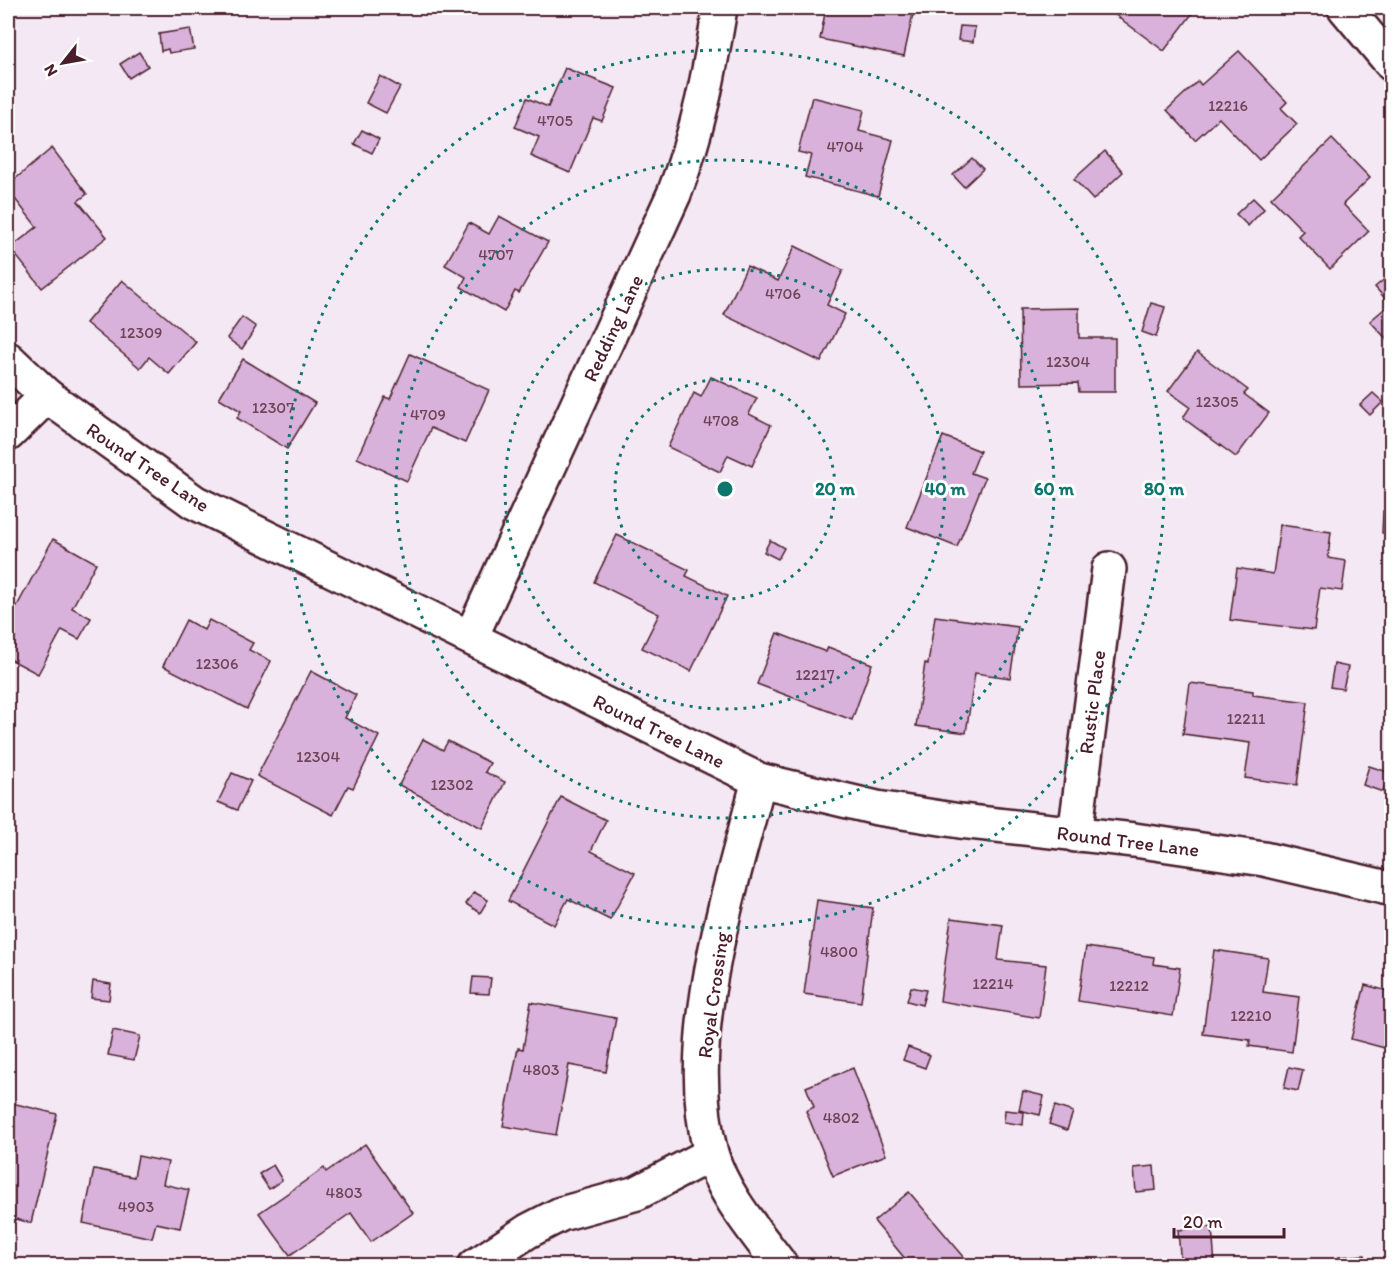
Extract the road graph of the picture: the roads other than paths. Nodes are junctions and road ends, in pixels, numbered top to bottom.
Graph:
1 (720, 8) edge
2 (1345, 8) edge
3 (1392, 64) edge
4 (8, 359) edge
5 (47, 396) junction
6 (8, 434) edge
7 (1109, 569) dead end
8 (471, 637) junction
9 (759, 780) junction
10 (1075, 835) junction
11 (1392, 890) edge
12 (711, 1155) junction
13 (474, 1266) edge
14 (781, 1266) edge

1 - 8 street, Redding Lane
2 - 3 street
4 - 5 street, Round Tree Lane
5 - 6 street
5 - 8 street, Round Tree Lane
7 - 10 street, Rustic Place
8 - 9 street, Round Tree Lane
9 - 10 street, Round Tree Lane
9 - 12 street, Royal Crossing
10 - 11 street, Round Tree Lane
12 - 13 street
12 - 14 street, Royal Crossing

